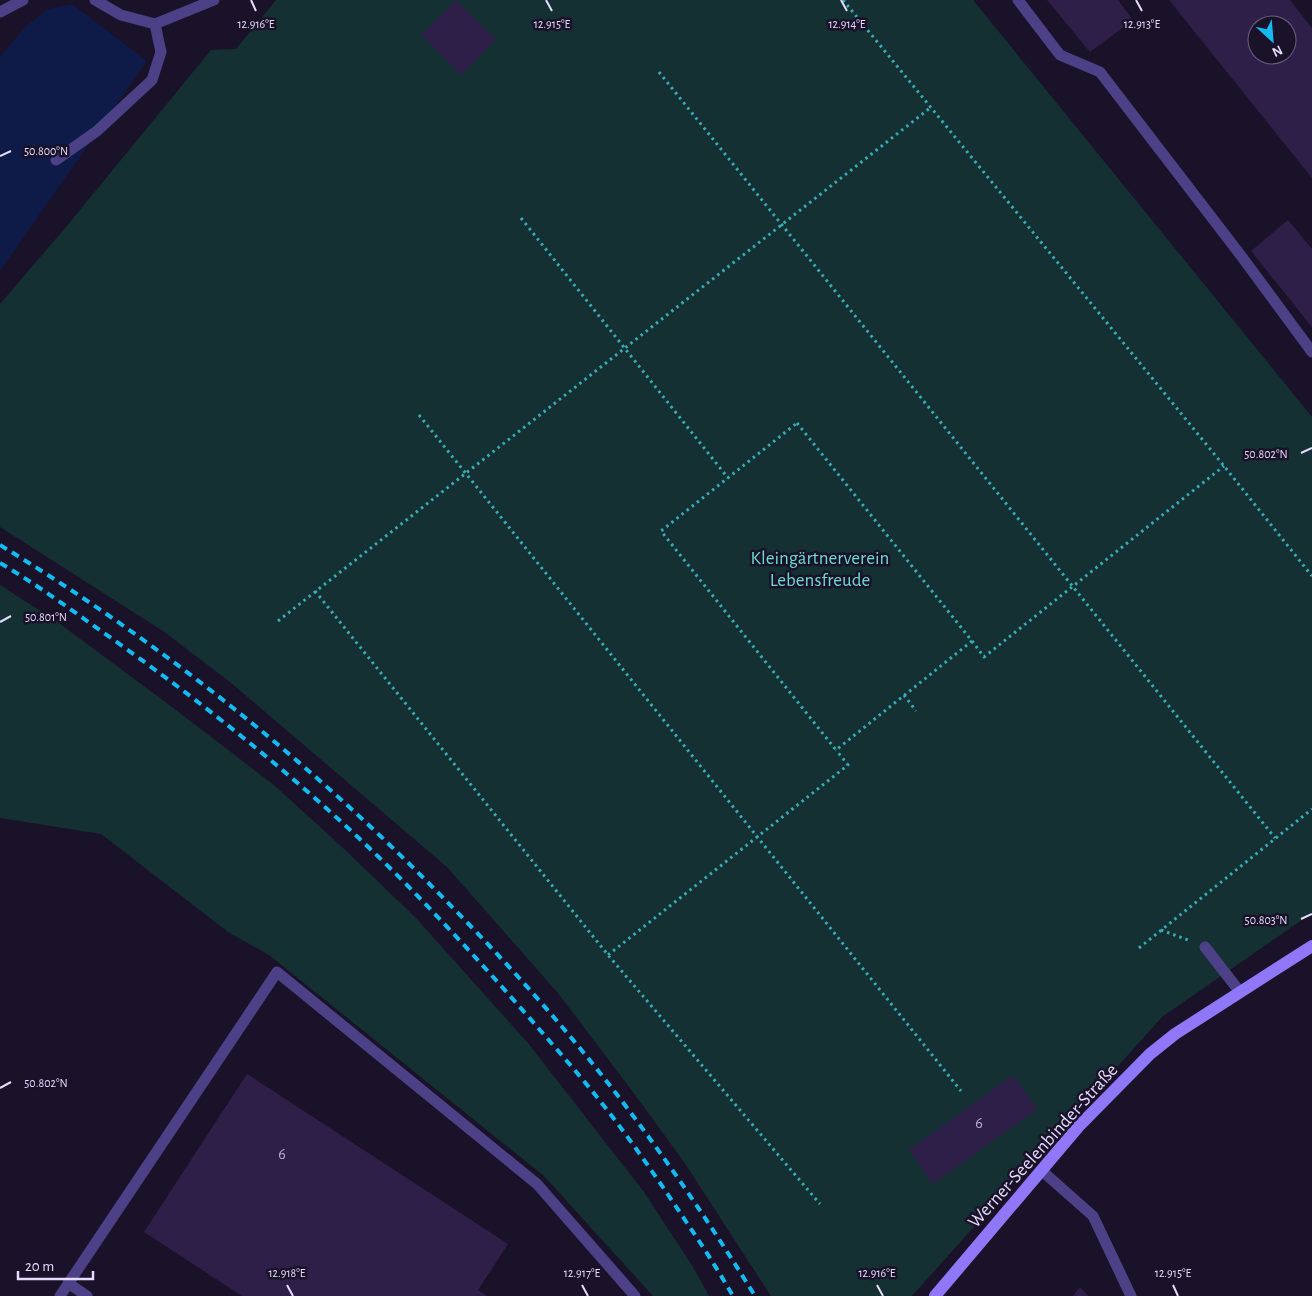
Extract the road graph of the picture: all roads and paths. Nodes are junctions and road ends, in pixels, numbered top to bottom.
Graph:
1 (23, 0) edge
2 (95, 0) edge
3 (214, 0) edge
4 (843, 0) edge
5 (1018, 0) edge
6 (0, 12) edge
7 (155, 24) junction
8 (659, 72) dead end
9 (930, 108) junction
10 (56, 160) dead end
11 (521, 218) dead end
12 (782, 225) junction
13 (624, 348) junction
14 (1312, 352) edge
15 (419, 415) dead end
16 (1224, 466) junction
17 (466, 473) junction
18 (728, 478) junction
19 (1312, 576) edge
20 (1073, 586) junction
21 (315, 591) junction
22 (278, 621) dead end
23 (972, 641) junction
24 (904, 695) junction
25 (916, 711) dead end
26 (836, 750) junction
27 (1312, 808) edge
28 (758, 837) junction
29 (1275, 838) junction
30 (1161, 930) junction
31 (1312, 946) edge
32 (1205, 947) joint
33 (1139, 948) dead end
34 (608, 955) junction
35 (1240, 992) junction
36 (961, 1090) dead end
37 (1041, 1170) junction
38 (820, 1204) dead end
39 (68, 1283) junction
40 (60, 1296) edge
41 (87, 1296) edge
42 (635, 1296) edge
43 (935, 1296) edge
44 (1131, 1296) edge

1 - 6 lane
2 - 7 lane
3 - 7 lane
4 - 9 path
5 - 14 lane
7 - 10 lane
8 - 12 path
9 - 12 path
9 - 16 path
11 - 13 path
12 - 13 path
12 - 20 path
13 - 17 path
13 - 18 path
15 - 17 path
16 - 19 path
16 - 20 path
17 - 21 path
17 - 28 path
18 - 23 path
18 - 26 path
20 - 23 path
20 - 29 path
21 - 22 path
21 - 34 path
23 - 24 path
24 - 25 path
24 - 26 path
26 - 28 path
27 - 29 path
28 - 34 path
28 - 36 path
29 - 30 path
30 - 32 path
30 - 33 path
31 - 35 main road, Werner-Seelenbinder-Straße
32 - 35 lane
34 - 38 path
35 - 37 main road, Werner-Seelenbinder-Straße
37 - 43 main road, Werner-Seelenbinder-Straße
37 - 44 lane
39 - 40 lane
39 - 41 lane
39 - 42 lane

